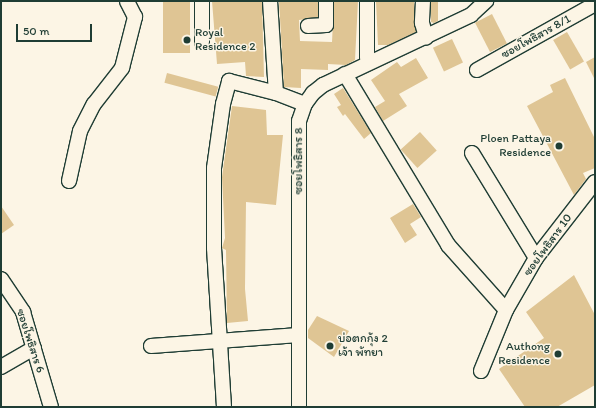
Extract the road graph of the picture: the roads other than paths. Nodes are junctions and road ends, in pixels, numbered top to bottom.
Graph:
1 (128, 1) edge
2 (202, 1) edge
3 (270, 1) edge
4 (326, 1) edge
5 (367, 1) edge
6 (423, 1) edge
7 (486, 1) edge
8 (595, 4) edge
9 (308, 26) dead end
10 (426, 37) junction
11 (202, 42) dead end
12 (369, 62) junction
13 (477, 70) dead end
14 (345, 74) junction
15 (276, 93) junction
16 (305, 104) junction
17 (472, 153) dead end
18 (69, 181) dead end
19 (595, 182) edge
20 (536, 258) junction
21 (1, 279) edge
22 (506, 310) junction
23 (299, 335) junction
24 (221, 339) junction
25 (151, 346) dead end
26 (34, 348) junction
27 (1, 367) edge
28 (481, 371) dead end
29 (51, 407) edge
30 (224, 407) edge
31 (299, 407) edge

1 - 18 street
2 - 11 street
3 - 15 street
4 - 9 street
5 - 12 street
6 - 10 street
7 - 10 street, ซอยโพธิสาร 8
8 - 13 street, ซอยโพธิสาร 8/1
10 - 12 street, ซอยโพธิสาร 8
12 - 14 street, ซอยโพธิสาร 8
14 - 16 street, ซอยโพธิสาร 8
14 - 22 street
15 - 16 street
15 - 24 street
16 - 23 street, ซอยโพธิสาร 8
17 - 20 street
19 - 20 street, ซอยโพธิสาร 10
20 - 22 street, ซอยโพธิสาร 10
21 - 26 street, ซอยโพธิสาร 6
22 - 28 street, ซอยโพธิสาร 10
23 - 24 street
23 - 31 street, ซอยโพธิสาร 8
24 - 25 street
24 - 30 street
26 - 27 street
26 - 29 street, ซอยโพธิสาร 6

